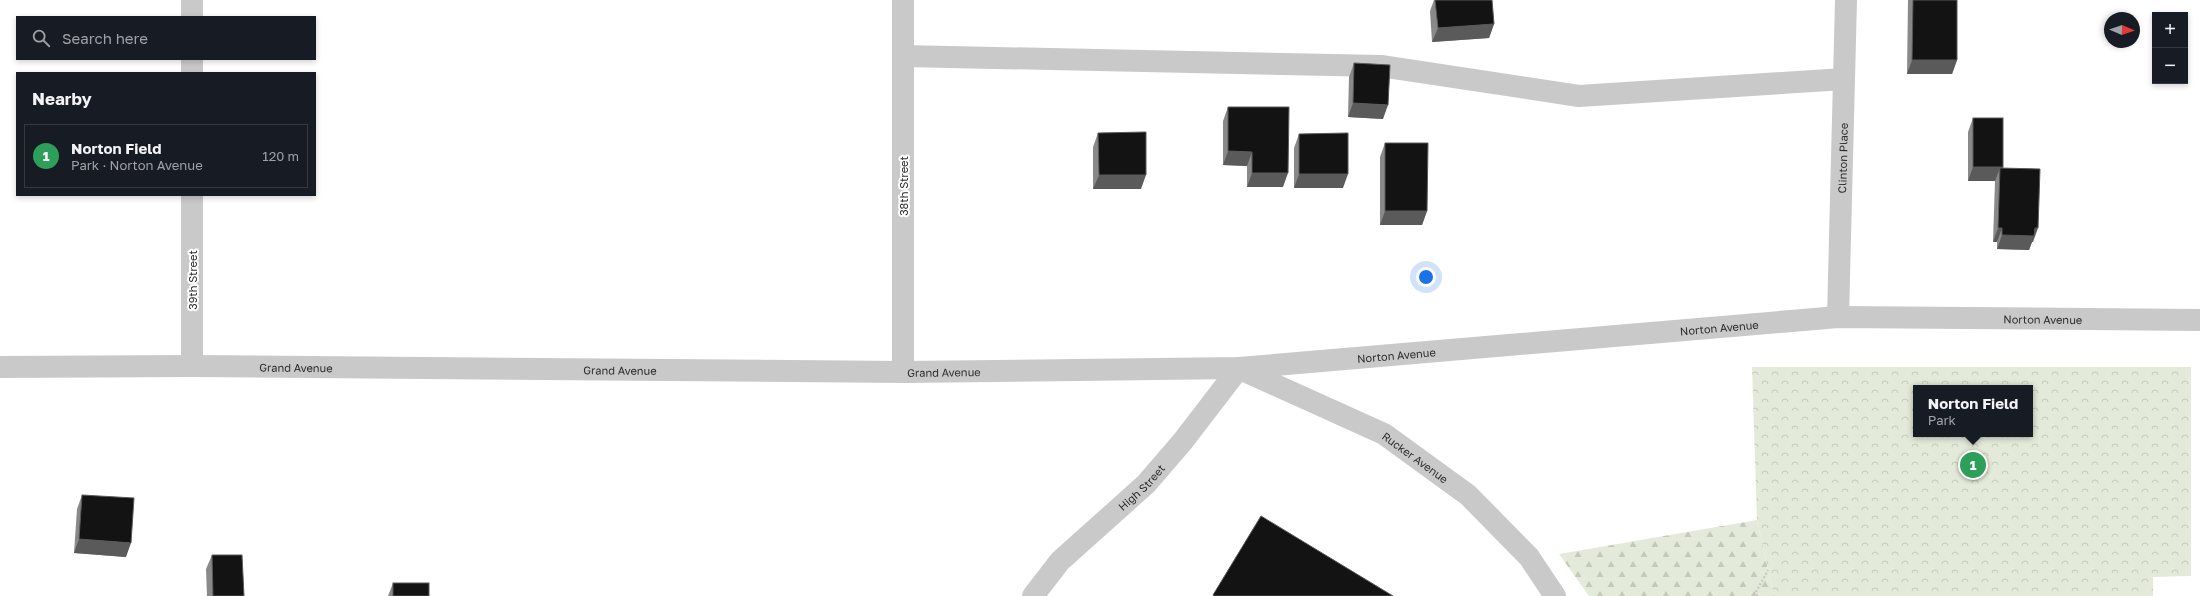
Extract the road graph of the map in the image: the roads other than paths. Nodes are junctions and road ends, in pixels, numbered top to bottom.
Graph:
1 (192, 0) edge
2 (903, 0) edge
3 (1846, 0) edge
4 (192, 16) edge
5 (903, 56) junction
6 (192, 60) edge
7 (192, 72) edge
8 (1844, 78) junction
9 (192, 196) edge
10 (1838, 317) junction
11 (2200, 320) edge
12 (192, 366) junction
13 (0, 367) edge
14 (1239, 368) junction
15 (903, 372) junction
16 (1033, 596) edge
17 (1555, 596) edge

1 - 4 street
2 - 5 street, 38th Street
3 - 8 street, Clinton Place
5 - 8 street
5 - 15 street, 38th Street
6 - 7 street
8 - 10 street, Clinton Place
9 - 12 street, 39th Street
10 - 11 street, Norton Avenue
10 - 14 street, Norton Avenue
12 - 13 street, Grand Avenue
12 - 15 street, Grand Avenue
14 - 15 street, Grand Avenue
14 - 16 street, High Street
14 - 17 street, Rucker Avenue

